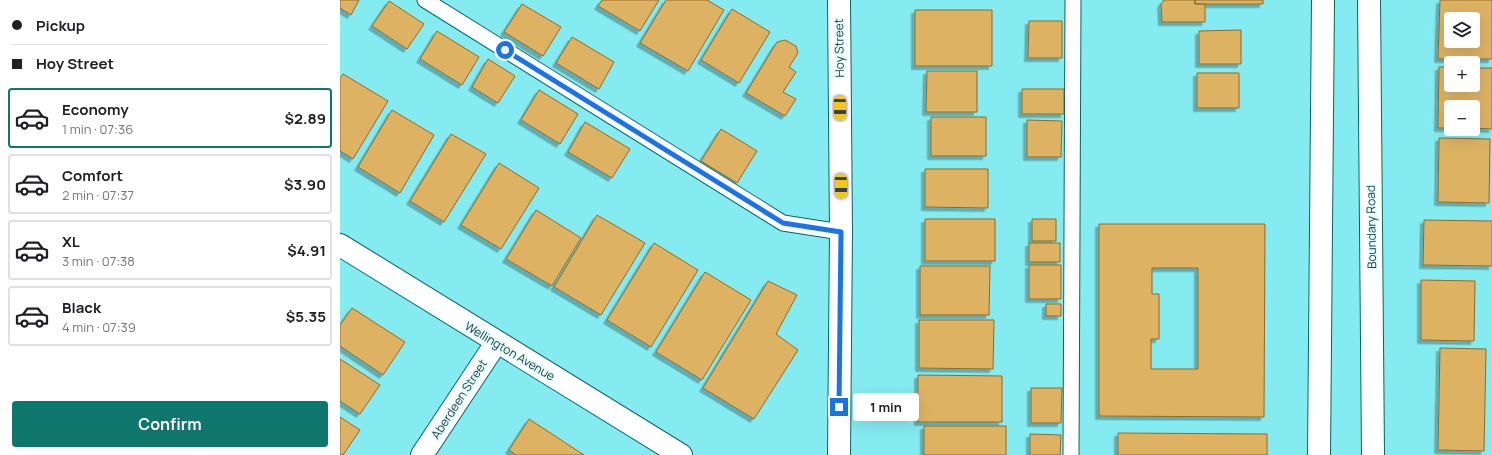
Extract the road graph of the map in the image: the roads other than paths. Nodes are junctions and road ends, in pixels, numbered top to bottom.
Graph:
1 (425, 0) edge
2 (839, 0) edge
3 (1073, 0) edge
4 (1323, 0) edge
5 (1368, 0) edge
6 (841, 232) junction
7 (340, 245) edge
8 (496, 342) junction
9 (422, 455) edge
10 (681, 455) edge
11 (839, 455) edge
12 (1071, 455) edge
13 (1319, 455) edge
14 (1373, 455) edge

1 - 6 lane
2 - 6 street, Hoy Street
3 - 12 lane
4 - 13 street
5 - 14 street, Boundary Road
6 - 11 street, Hoy Street
7 - 8 street, Wellington Avenue
8 - 9 street, Aberdeen Street
8 - 10 street, Wellington Avenue

